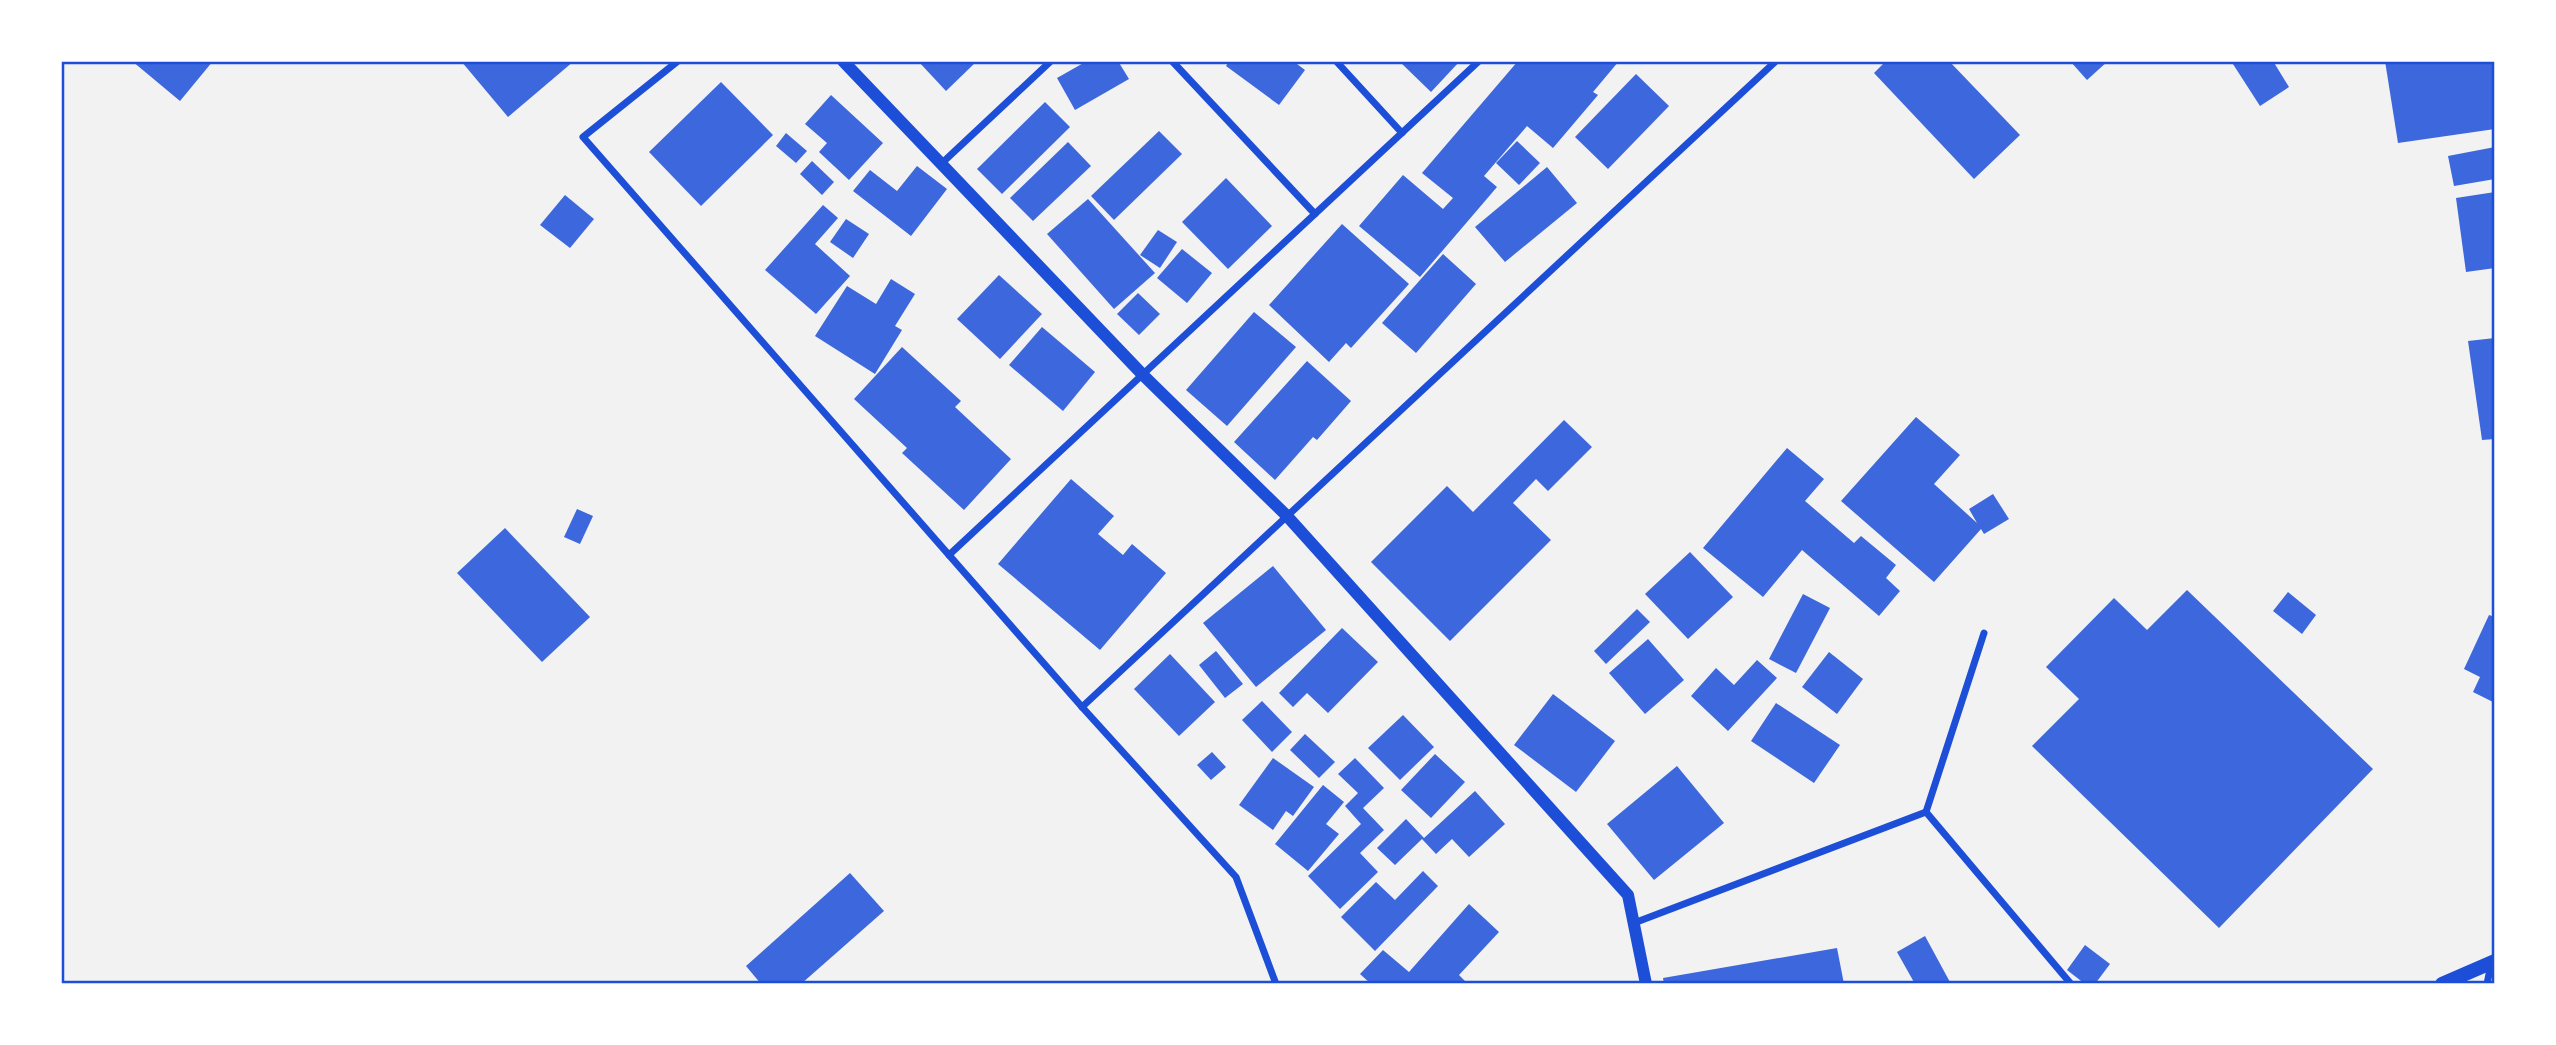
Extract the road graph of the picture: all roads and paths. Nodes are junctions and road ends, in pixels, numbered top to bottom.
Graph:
1 (678, 61) edge
2 (843, 61) edge
3 (1051, 61) edge
4 (1172, 61) edge
5 (1336, 61) edge
6 (1479, 61) edge
7 (1776, 61) edge
8 (1402, 132) junction
9 (941, 164) junction
10 (1315, 214) junction
11 (1143, 375) junction
12 (1287, 516) junction
13 (949, 555) junction
14 (1984, 633) dead end
15 (1082, 707) junction
16 (1926, 812) junction
17 (1634, 923) junction
18 (2493, 962) edge
19 (1276, 984) edge
20 (1646, 984) edge
21 (2071, 984) edge
22 (2442, 984) edge
23 (2487, 984) edge

1 - 13 street
2 - 9 street
3 - 9 street
4 - 10 street
5 - 8 street
6 - 8 street
7 - 12 street
8 - 10 street
9 - 11 street
10 - 11 street
11 - 12 street
11 - 13 street
12 - 15 street
12 - 17 street
13 - 15 street
14 - 16 street
15 - 19 street
16 - 17 street
16 - 21 street
17 - 20 street
18 - 22 main road
18 - 23 street

